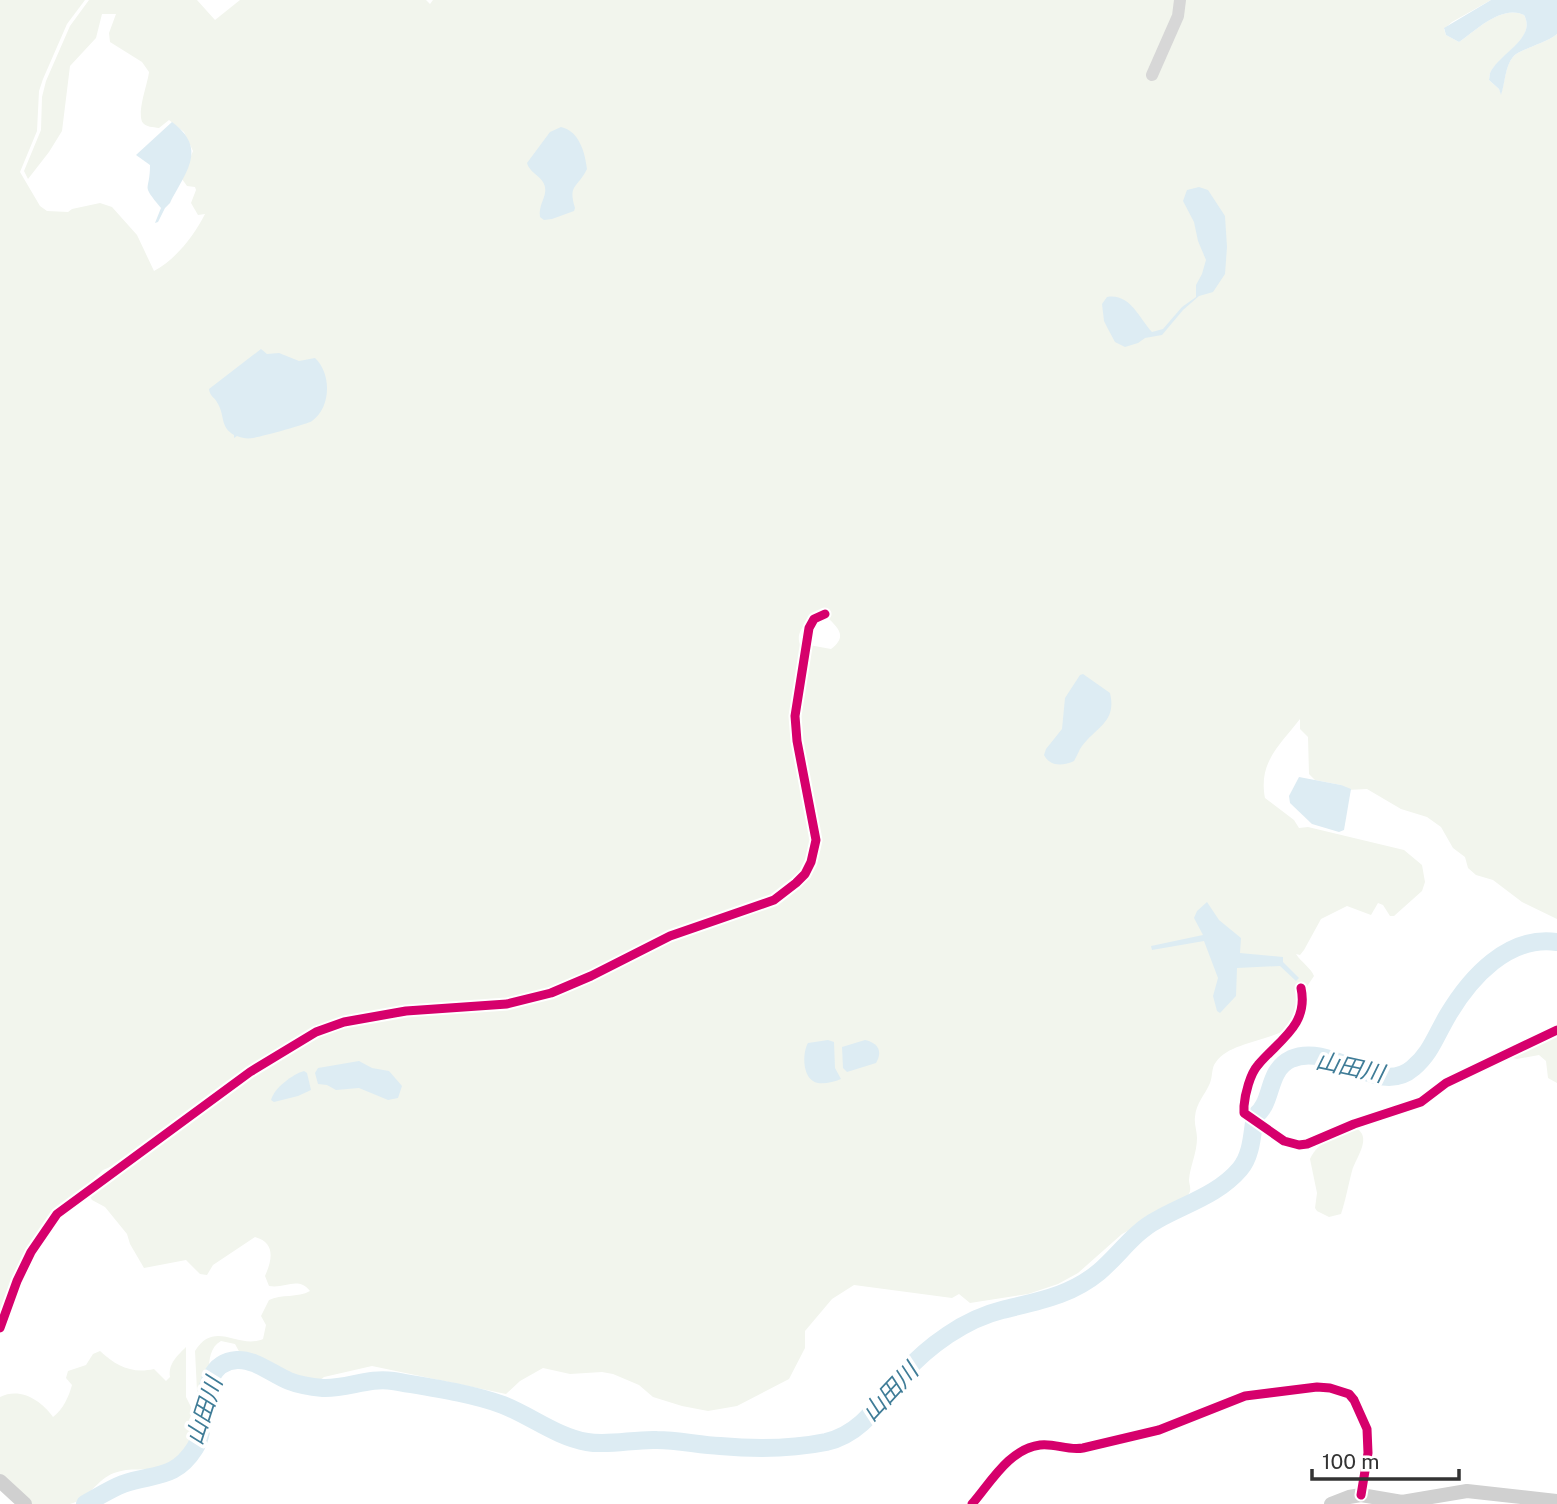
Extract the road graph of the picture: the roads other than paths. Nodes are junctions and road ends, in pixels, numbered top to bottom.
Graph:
1 (1180, 0) edge
2 (1152, 75) dead end
3 (825, 614) dead end
4 (1301, 988) dead end
5 (1557, 1030) edge
6 (0, 1328) edge
7 (4, 1484) edge
8 (1361, 1496) junction
9 (1557, 1501) edge
10 (25, 1504) edge
11 (972, 1504) edge
12 (1331, 1504) edge

1 - 2 street
3 - 6 street
4 - 5 street
7 - 10 main road
8 - 9 main road
8 - 11 street
8 - 12 main road

